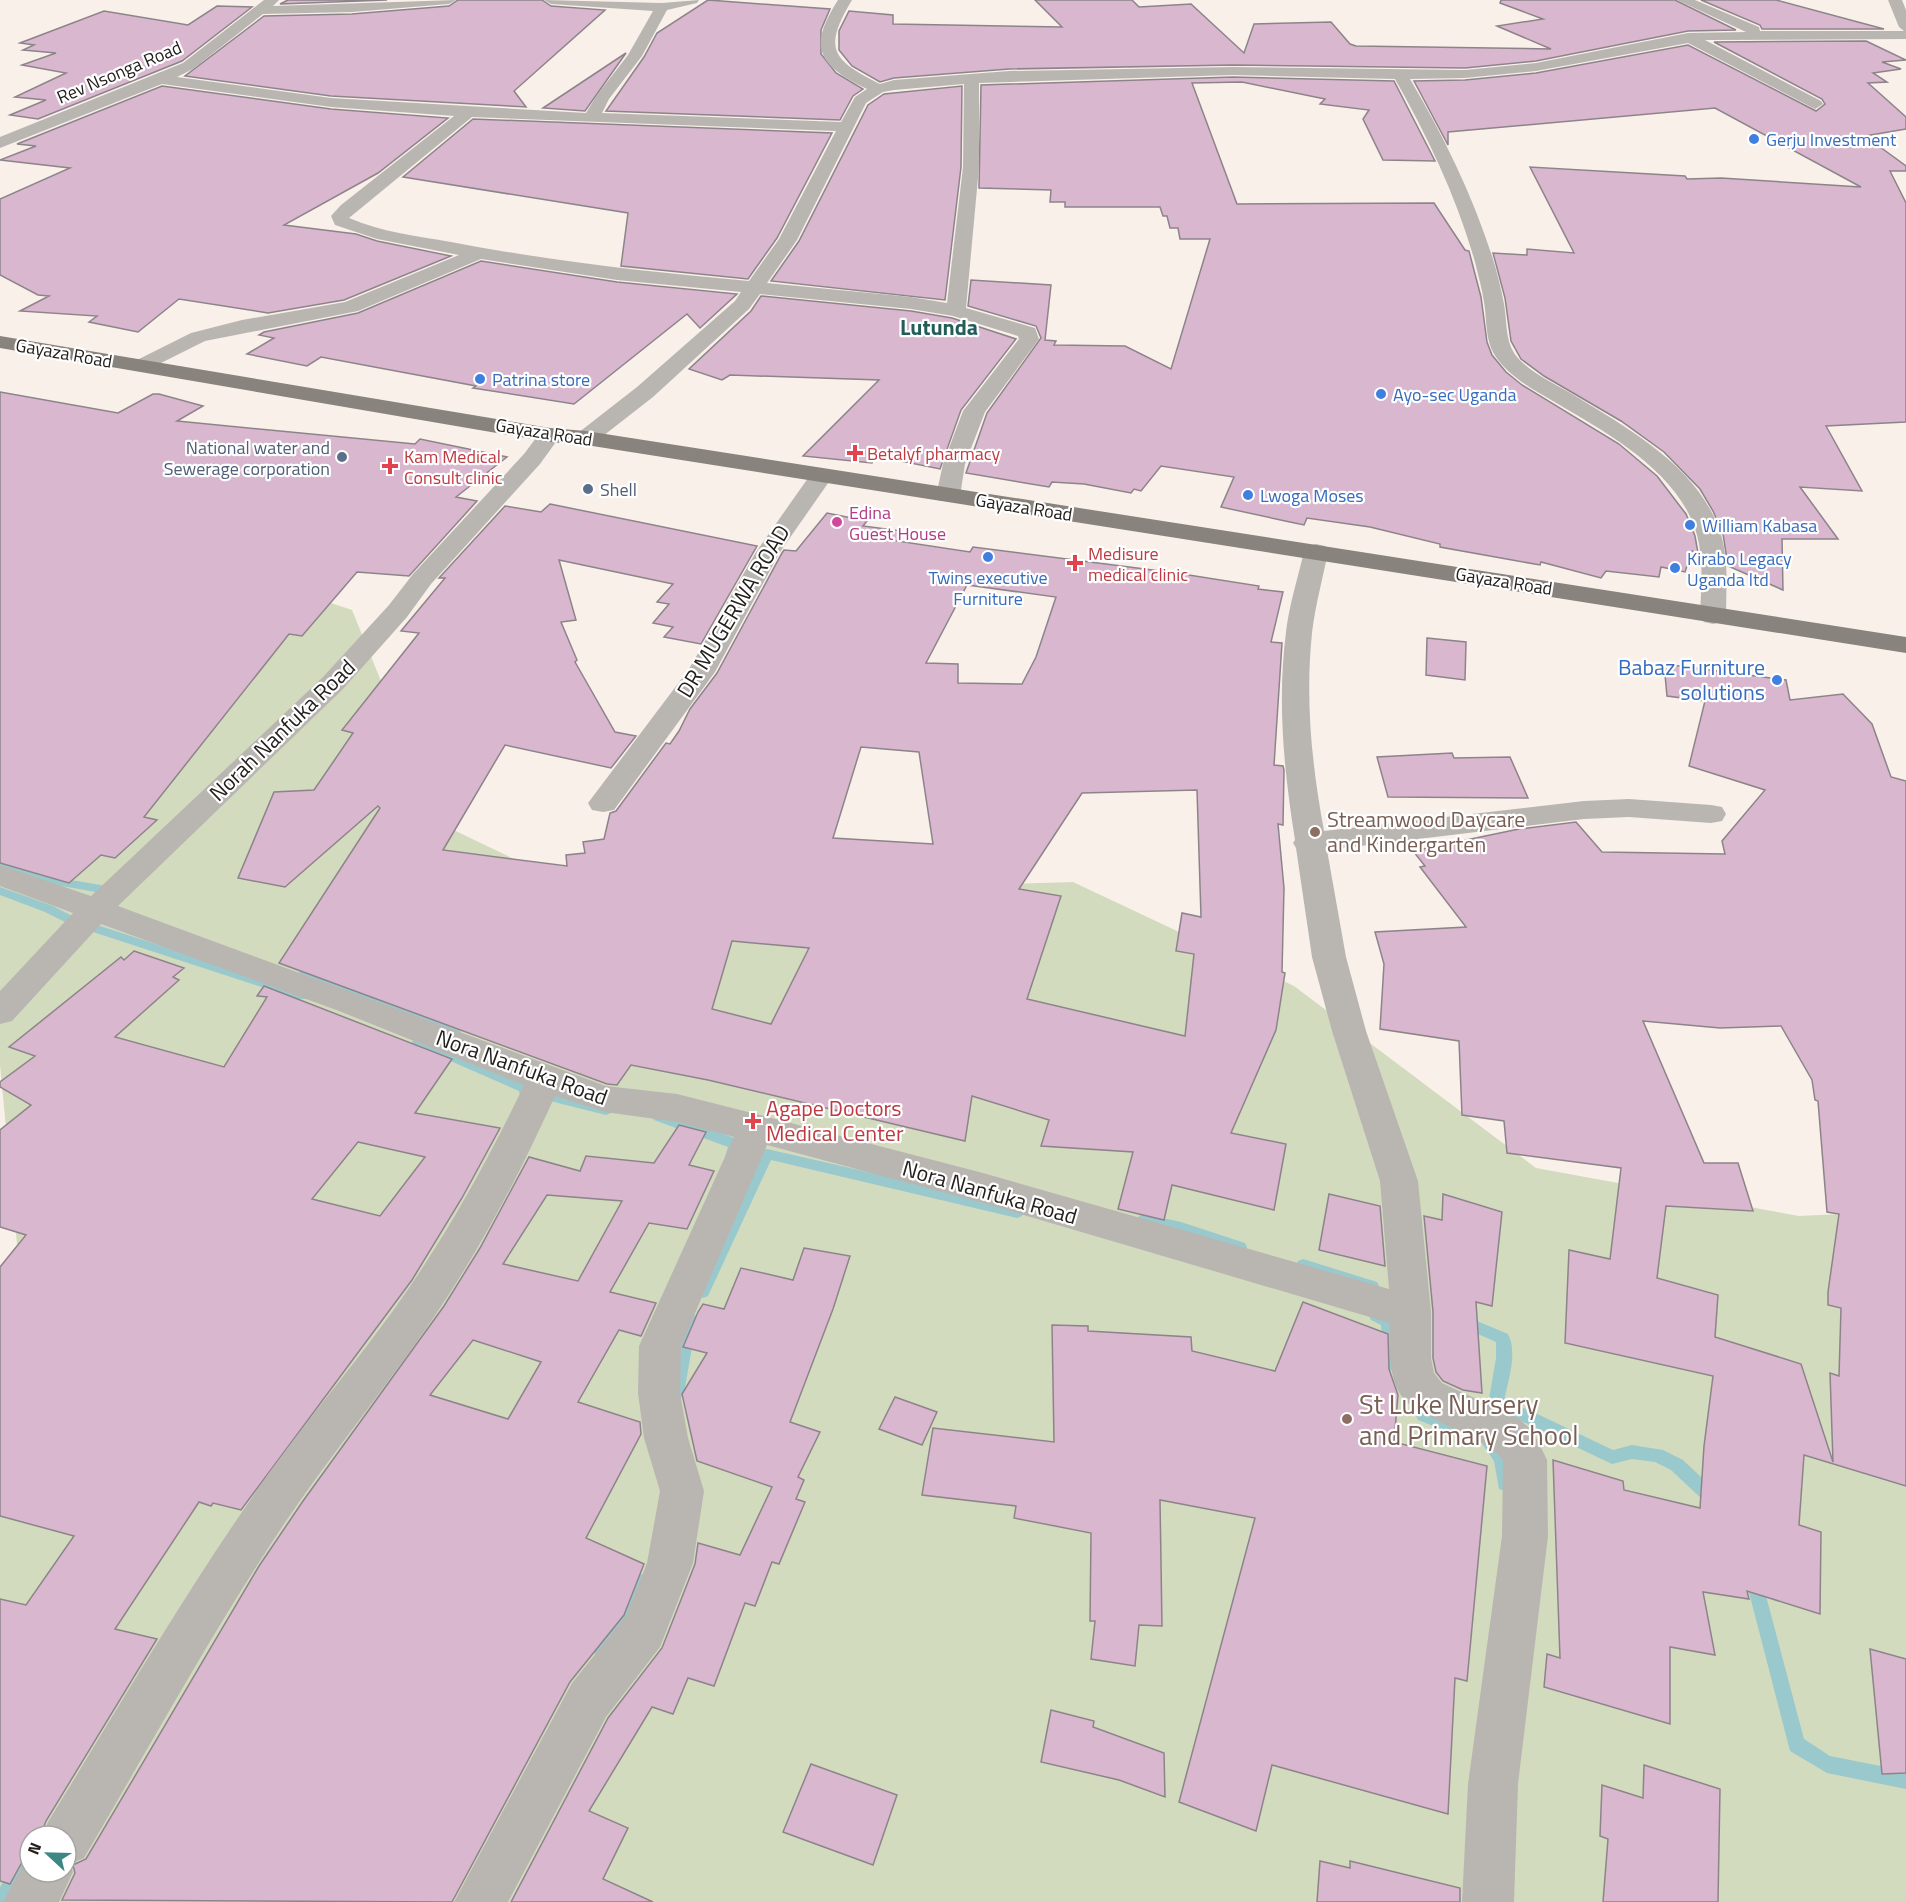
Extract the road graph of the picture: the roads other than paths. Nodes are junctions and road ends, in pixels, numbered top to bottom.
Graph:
1 (449, 0) edge
2 (551, 0) edge
3 (692, 0) edge
4 (844, 0) edge
5 (1684, 0) edge
6 (1895, 0) edge
7 (266, 5) edge
8 (662, 7) junction
9 (1906, 27) edge
10 (1766, 35) junction
11 (1906, 35) edge
12 (1688, 37) junction
13 (1400, 75) junction
14 (161, 79) junction
15 (971, 79) junction
16 (878, 89) junction
17 (1815, 105) dead end
18 (469, 112) junction
19 (593, 116) junction
20 (845, 127) junction
21 (0, 143) edge
22 (478, 254) junction
23 (755, 286) junction
24 (956, 311) junction
25 (0, 342) edge
26 (140, 366) junction
27 (550, 435) junction
28 (586, 438) junction
29 (821, 476) junction
30 (948, 496) junction
31 (1316, 551) junction
32 (1713, 616) junction
33 (1906, 645) edge
34 (603, 803) dead end
35 (1711, 814) dead end
36 (1308, 843) junction
37 (0, 875) edge
38 (94, 911) junction
39 (0, 1012) edge
40 (545, 1079) junction
41 (756, 1128) junction
42 (1411, 1312) junction
43 (76, 1824) edge
44 (40, 1884) edge
45 (29, 1902) edge
46 (480, 1902) edge
47 (1488, 1902) edge

1 - 7 street
2 - 8 street
3 - 8 street
4 - 16 street
5 - 10 street
6 - 9 street
7 - 14 street, Rev Nsonga Road
8 - 19 street
10 - 11 street
10 - 12 street
12 - 13 street
12 - 17 street
13 - 15 street
13 - 32 street
14 - 18 street
14 - 21 street, Rev Nsonga Road
15 - 16 street
15 - 24 street
16 - 20 street
18 - 19 street
18 - 22 street
19 - 20 street
20 - 23 street
22 - 23 street
22 - 26 street
23 - 24 street
23 - 28 street
24 - 30 street
25 - 26 main road, Gayaza Road
26 - 27 main road, Gayaza Road
27 - 28 main road, Gayaza Road
27 - 38 street, Norah Nanfuka Road
28 - 29 main road, Gayaza Road
29 - 30 main road, Gayaza Road
29 - 34 street, DR MUGERWA ROAD
30 - 31 main road, Gayaza Road
31 - 32 main road, Gayaza Road
31 - 36 street
32 - 33 main road, Gayaza Road
35 - 36 street
36 - 42 street
37 - 38 street, Nora Nanfuka Road
38 - 39 street, Norah Nanfuka Road
38 - 40 street, Nora Nanfuka Road
40 - 41 street, Nora Nanfuka Road
40 - 43 street
41 - 42 street, Nora Nanfuka Road
41 - 46 street
42 - 47 street
44 - 45 street

